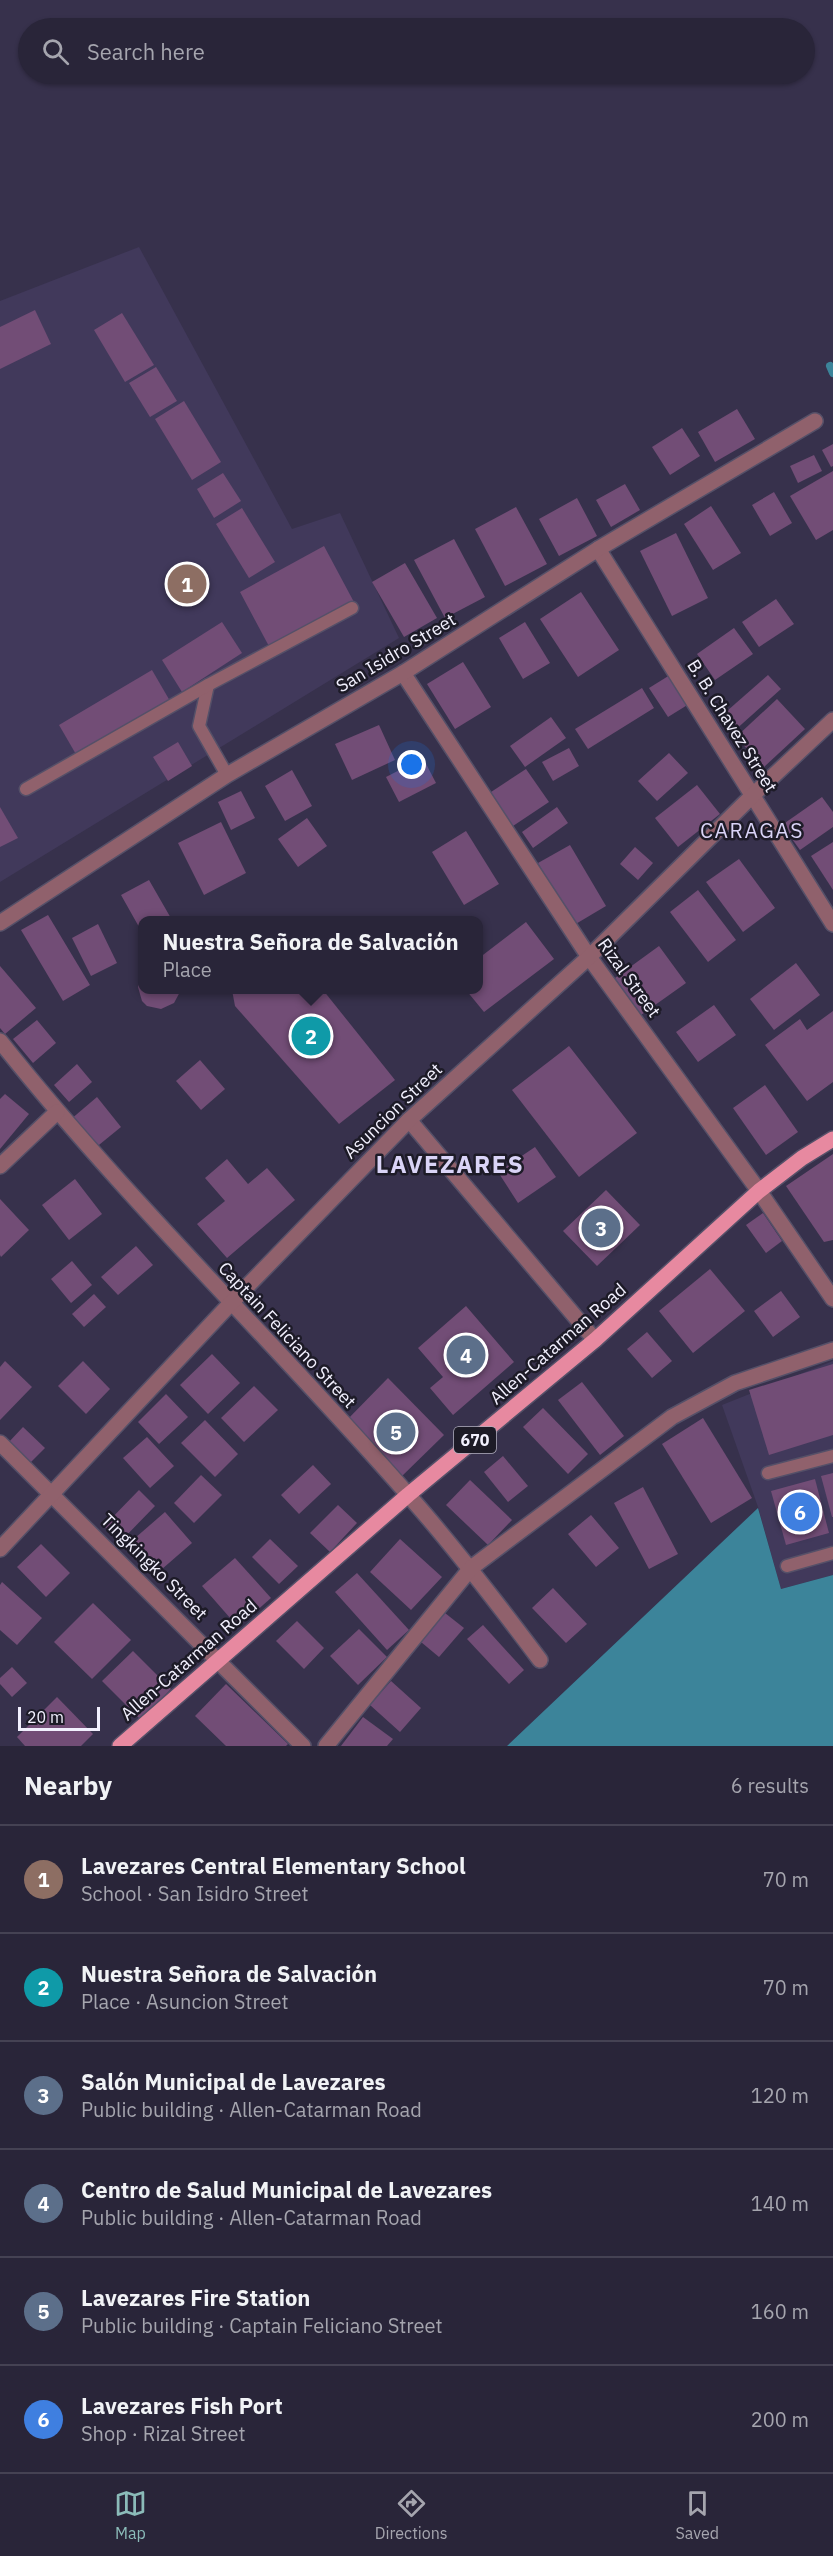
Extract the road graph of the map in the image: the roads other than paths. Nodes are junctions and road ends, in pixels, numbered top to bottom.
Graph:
1 (815, 421) dead end
2 (598, 549) junction
3 (352, 608) dead end
4 (403, 673) junction
5 (208, 685) junction
6 (833, 720) edge
7 (227, 775) junction
8 (26, 789) dead end
9 (753, 795) junction
10 (0, 922) edge
11 (833, 924) edge
12 (589, 957) junction
13 (0, 1041) edge
14 (57, 1112) junction
15 (409, 1120) junction
16 (833, 1139) edge
17 (0, 1166) edge
18 (759, 1191) junction
19 (833, 1299) edge
20 (231, 1303) junction
21 (595, 1340) junction
22 (833, 1350) edge
23 (0, 1443) edge
24 (833, 1456) edge
25 (768, 1473) dead end
26 (52, 1493) junction
27 (408, 1495) junction
28 (0, 1549) edge
29 (833, 1553) edge
30 (787, 1566) dead end
31 (471, 1568) junction
32 (540, 1660) dead end
33 (220, 1661) junction
34 (120, 1746) edge
35 (303, 1746) edge
36 (326, 1746) edge

1 - 2 street, San Isidro Street
2 - 4 street, San Isidro Street
2 - 9 street, B. B. Chavez Street
3 - 5 lane
4 - 7 street, San Isidro Street
4 - 12 street, Rizal Street
5 - 7 lane
5 - 8 lane
6 - 9 street, Asuncion Street
7 - 10 street, San Isidro Street
9 - 11 street, B. B. Chavez Street
9 - 12 street, Asuncion Street
12 - 15 street, Asuncion Street
12 - 18 street, Rizal Street
13 - 14 street, Captain Feliciano Street
14 - 17 street
14 - 20 street, Captain Feliciano Street
15 - 20 street, Asuncion Street
15 - 21 street
16 - 18 main road, Allen-Catarman Road / 670
18 - 19 street, Rizal Street
18 - 21 main road, Allen-Catarman Road / 670
20 - 26 street, Asuncion Street
20 - 27 street, Captain Feliciano Street
21 - 27 main road, Allen-Catarman Road / 670
22 - 31 street
23 - 26 street, Tingkingko Street
24 - 25 lane
26 - 28 street, Asuncion Street
26 - 33 street, Tingkingko Street
27 - 31 street, Captain Feliciano Street
27 - 33 main road, Allen-Catarman Road / 670
29 - 30 lane
31 - 32 street, Captain Feliciano Street
31 - 36 street
33 - 34 main road, Allen-Catarman Road / 670
33 - 35 street, Tingkingko Street

